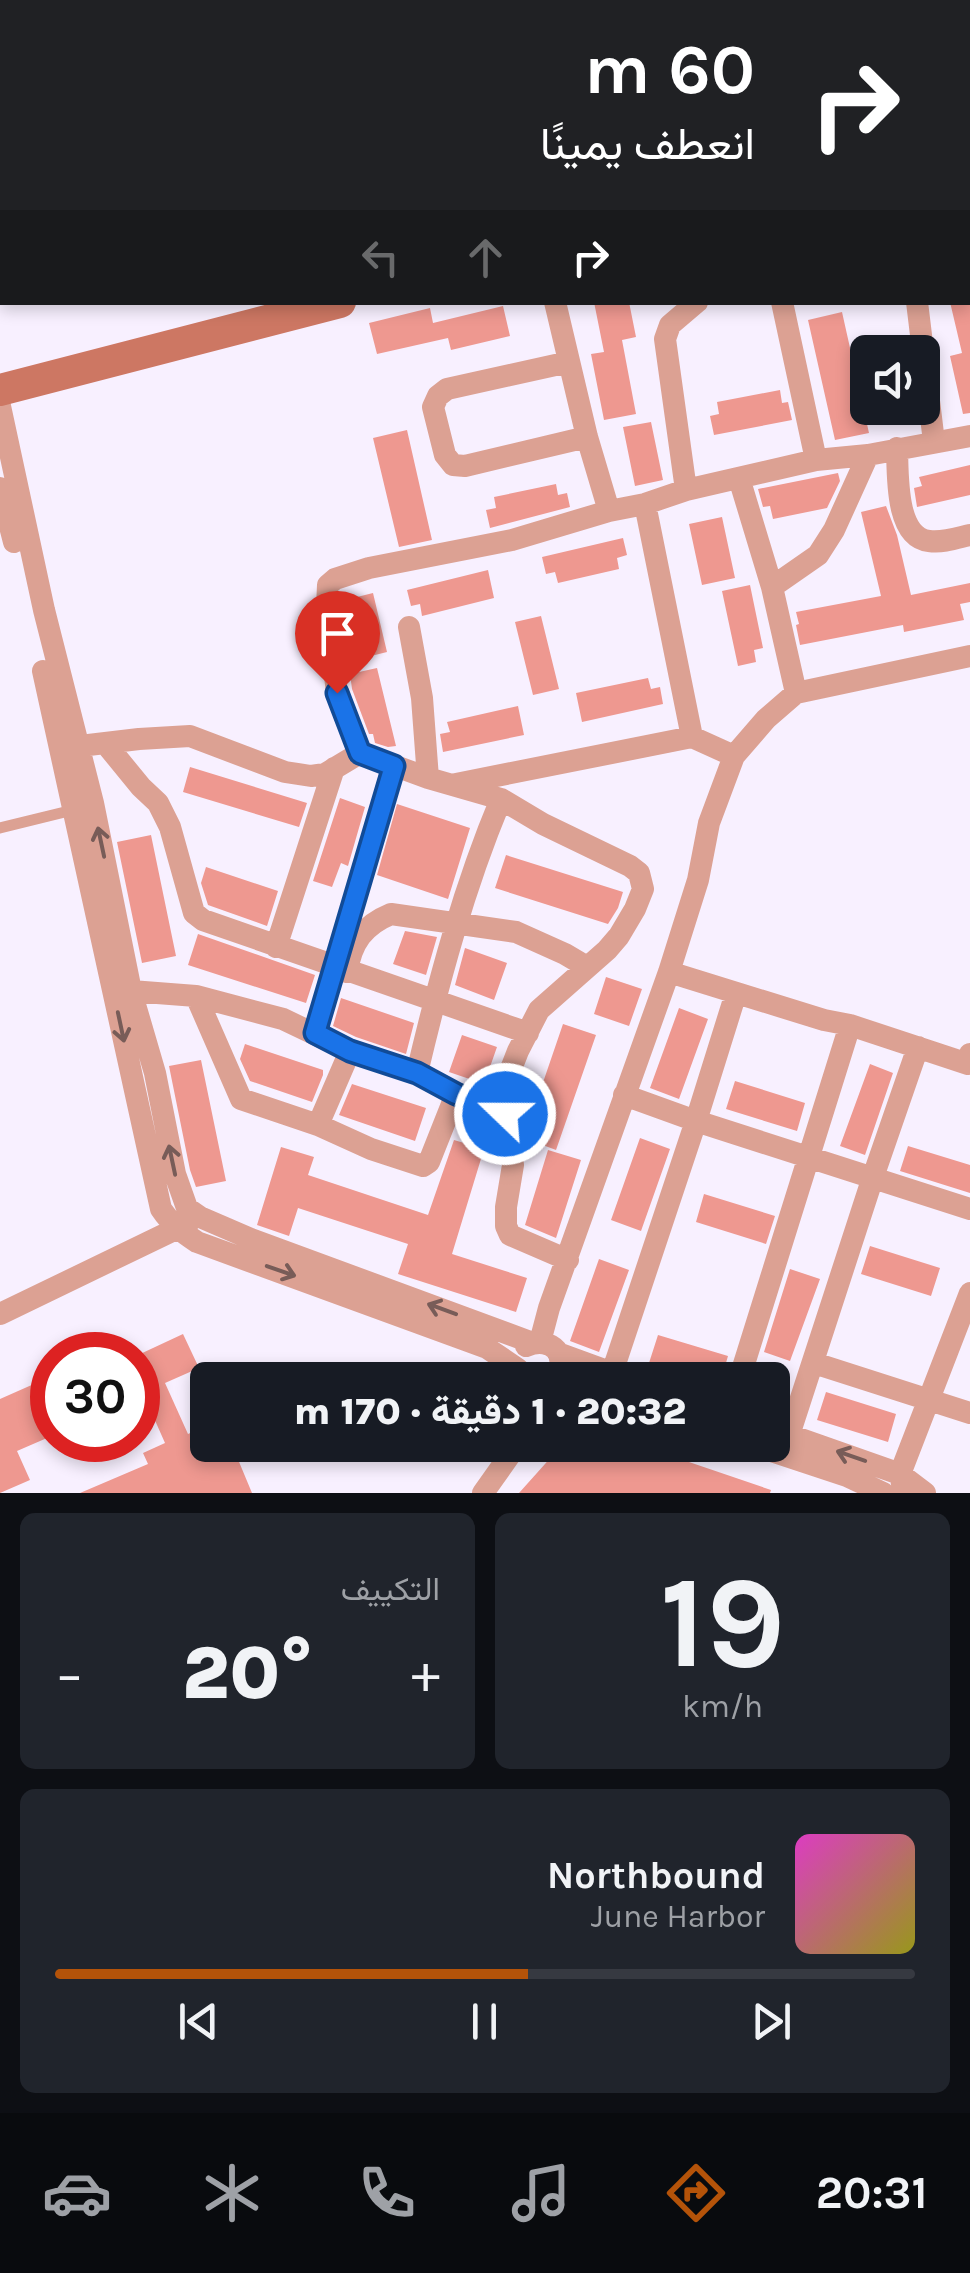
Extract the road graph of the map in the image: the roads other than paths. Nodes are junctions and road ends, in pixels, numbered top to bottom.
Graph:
1 (328, 305) edge
2 (556, 305) edge
3 (693, 305) edge
4 (783, 305) edge
5 (917, 305) edge
6 (569, 362) junction
7 (0, 390) edge
8 (0, 406) edge
9 (970, 436) edge
10 (587, 437) junction
11 (934, 442) junction
12 (897, 448) junction
13 (868, 455) junction
14 (816, 460) junction
15 (739, 478) junction
16 (0, 488) edge
17 (686, 490) junction
18 (646, 504) junction
19 (609, 511) junction
20 (970, 535) edge
21 (772, 587) junction
22 (410, 627) dead end
23 (970, 656) edge
24 (796, 693) junction
25 (692, 737) junction
26 (105, 743) junction
27 (80, 746) junction
28 (360, 753) junction
29 (734, 756) junction
30 (394, 766) junction
31 (334, 768) junction
32 (428, 778) junction
33 (452, 784) junction
34 (501, 798) junction
35 (73, 810) junction
36 (0, 828) edge
37 (458, 924) junction
38 (276, 947) junction
39 (587, 967) junction
40 (340, 970) junction
41 (669, 972) junction
42 (132, 990) junction
43 (736, 993) junction
44 (196, 996) junction
45 (436, 1000) junction
46 (850, 1025) junction
47 (315, 1033) junction
48 (528, 1033) junction
49 (918, 1047) junction
50 (350, 1051) junction
51 (970, 1054) edge
52 (417, 1073) junction
53 (456, 1094) junction
54 (624, 1095) junction
55 (505, 1114) junction
56 (696, 1121) junction
57 (318, 1125) junction
58 (809, 1157) junction
59 (873, 1177) junction
60 (970, 1209) edge
61 (213, 1222) junction
62 (176, 1228) junction
63 (568, 1260) junction
64 (970, 1293) edge
65 (0, 1314) edge
66 (544, 1346) junction
67 (506, 1362) edge
68 (518, 1362) edge
69 (557, 1362) edge
70 (584, 1362) edge
71 (626, 1362) edge
72 (745, 1362) edge
73 (814, 1363) junction
74 (930, 1402) junction
75 (790, 1413) edge
76 (970, 1413) edge
77 (790, 1436) edge
78 (790, 1458) edge
79 (505, 1462) edge
80 (902, 1483) edge
81 (483, 1493) edge
82 (883, 1493) edge
83 (925, 1493) edge

1 - 7 main road
2 - 6 street
3 - 17 street
4 - 14 street
5 - 11 street
6 - 10 street
6 - 10 street
8 - 27 street
9 - 11 street
10 - 19 street
11 - 12 street
12 - 13 street
12 - 20 street
13 - 14 street
13 - 21 street
14 - 15 street
15 - 17 street
15 - 21 street
16 - 35 street
17 - 18 street
18 - 19 street
18 - 25 street
19 - 28 street
21 - 24 street
22 - 32 street
23 - 24 street
24 - 29 street
25 - 29 street
25 - 33 street
26 - 27 street
26 - 31 street
26 - 38 street
42 -> 27 street
28 - 30 street
28 - 31 street
29 - 41 street
30 - 32 street
30 - 40 street
31 - 38 street
32 - 33 street
33 - 34 street
34 - 37 street
34 - 39 street
35 - 36 lane
35 -> 62 street
37 - 39 street
37 - 40 street
37 - 45 street
38 - 40 street
39 - 48 street
40 - 45 street
40 - 47 street
41 - 43 street
41 - 54 street
42 - 44 street
61 -> 42 street
43 - 46 street
43 - 56 street
44 - 47 street
44 - 57 street
45 - 48 street
45 - 52 street
46 - 49 street
46 - 58 street
47 - 50 street
48 - 55 street
49 - 51 street
49 - 59 street
50 - 52 street
50 - 57 street
52 - 53 street
53 - 55 street
53 - 57 street
54 - 56 street
54 - 63 street
55 - 63 street
56 - 58 street
56 - 71 street
58 - 59 street
58 - 72 street
59 - 60 street
59 - 73 street
61 - 62 street
66 -> 61 street
62 - 65 street
62 -> 67 street
63 - 66 street
64 - 74 street
66 - 68 street
66 - 69 street
66 - 70 street
73 - 74 street
73 - 75 street
74 - 76 street
74 - 80 street
80 -> 77 street
78 - 82 street
79 - 81 street
80 - 83 street

